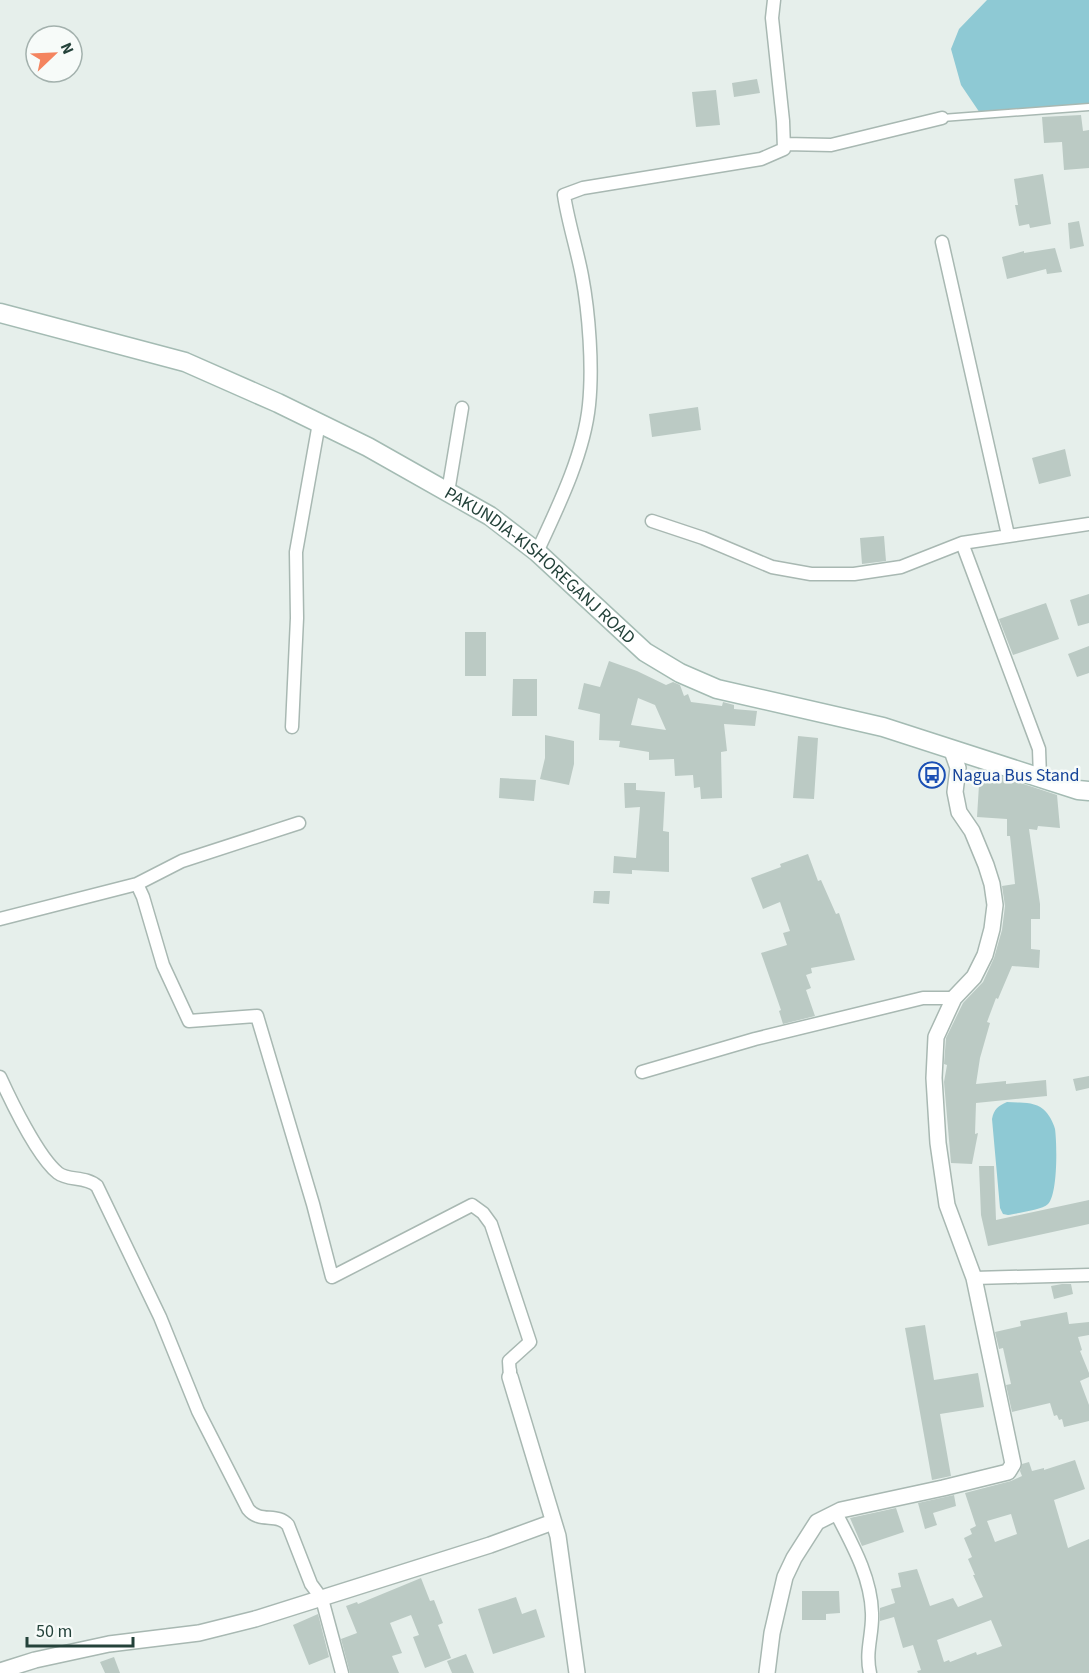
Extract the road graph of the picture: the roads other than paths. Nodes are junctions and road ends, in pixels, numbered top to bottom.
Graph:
1 (774, 0) edge
2 (1089, 107) edge
3 (942, 118) joint
4 (785, 144) junction
5 (942, 242) dead end
6 (0, 313) edge
7 (462, 408) dead end
8 (320, 423) junction
9 (448, 492) junction
10 (651, 521) dead end
11 (1089, 524) edge
12 (1008, 535) junction
13 (962, 543) junction
14 (537, 552) junction
15 (292, 727) dead end
16 (952, 751) junction
17 (1040, 777) junction
18 (1089, 791) edge
19 (299, 823) dead end
20 (137, 884) junction
21 (0, 919) edge
22 (954, 998) junction
23 (642, 1072) dead end
24 (0, 1077) edge
25 (1089, 1275) edge
26 (974, 1278) junction
27 (510, 1373) joint
28 (836, 1513) junction
29 (553, 1522) junction
30 (322, 1599) junction
31 (0, 1671) edge
32 (342, 1673) edge
33 (577, 1673) edge
34 (767, 1673) edge
35 (870, 1673) edge

1 - 4 street
2 - 3 lane
3 - 4 street
4 - 14 street
5 - 12 street
6 - 8 main road, PAKUNDIA-KISHOREGANJ ROAD
7 - 9 street
8 - 9 main road, PAKUNDIA-KISHOREGANJ ROAD
8 - 15 street
9 - 14 main road, PAKUNDIA-KISHOREGANJ ROAD
10 - 13 street
11 - 12 street
12 - 13 street
13 - 17 street
14 - 16 main road, PAKUNDIA-KISHOREGANJ ROAD
16 - 17 main road, PAKUNDIA-KISHOREGANJ ROAD
16 - 22 street
17 - 18 main road, PAKUNDIA-KISHOREGANJ ROAD
19 - 20 street
20 - 21 street
20 - 27 street
22 - 23 street
22 - 26 street
24 - 30 street
25 - 26 street
26 - 28 street
27 - 29 street
28 - 34 street
28 - 35 street
29 - 30 street
29 - 33 street
30 - 31 street
30 - 32 street

